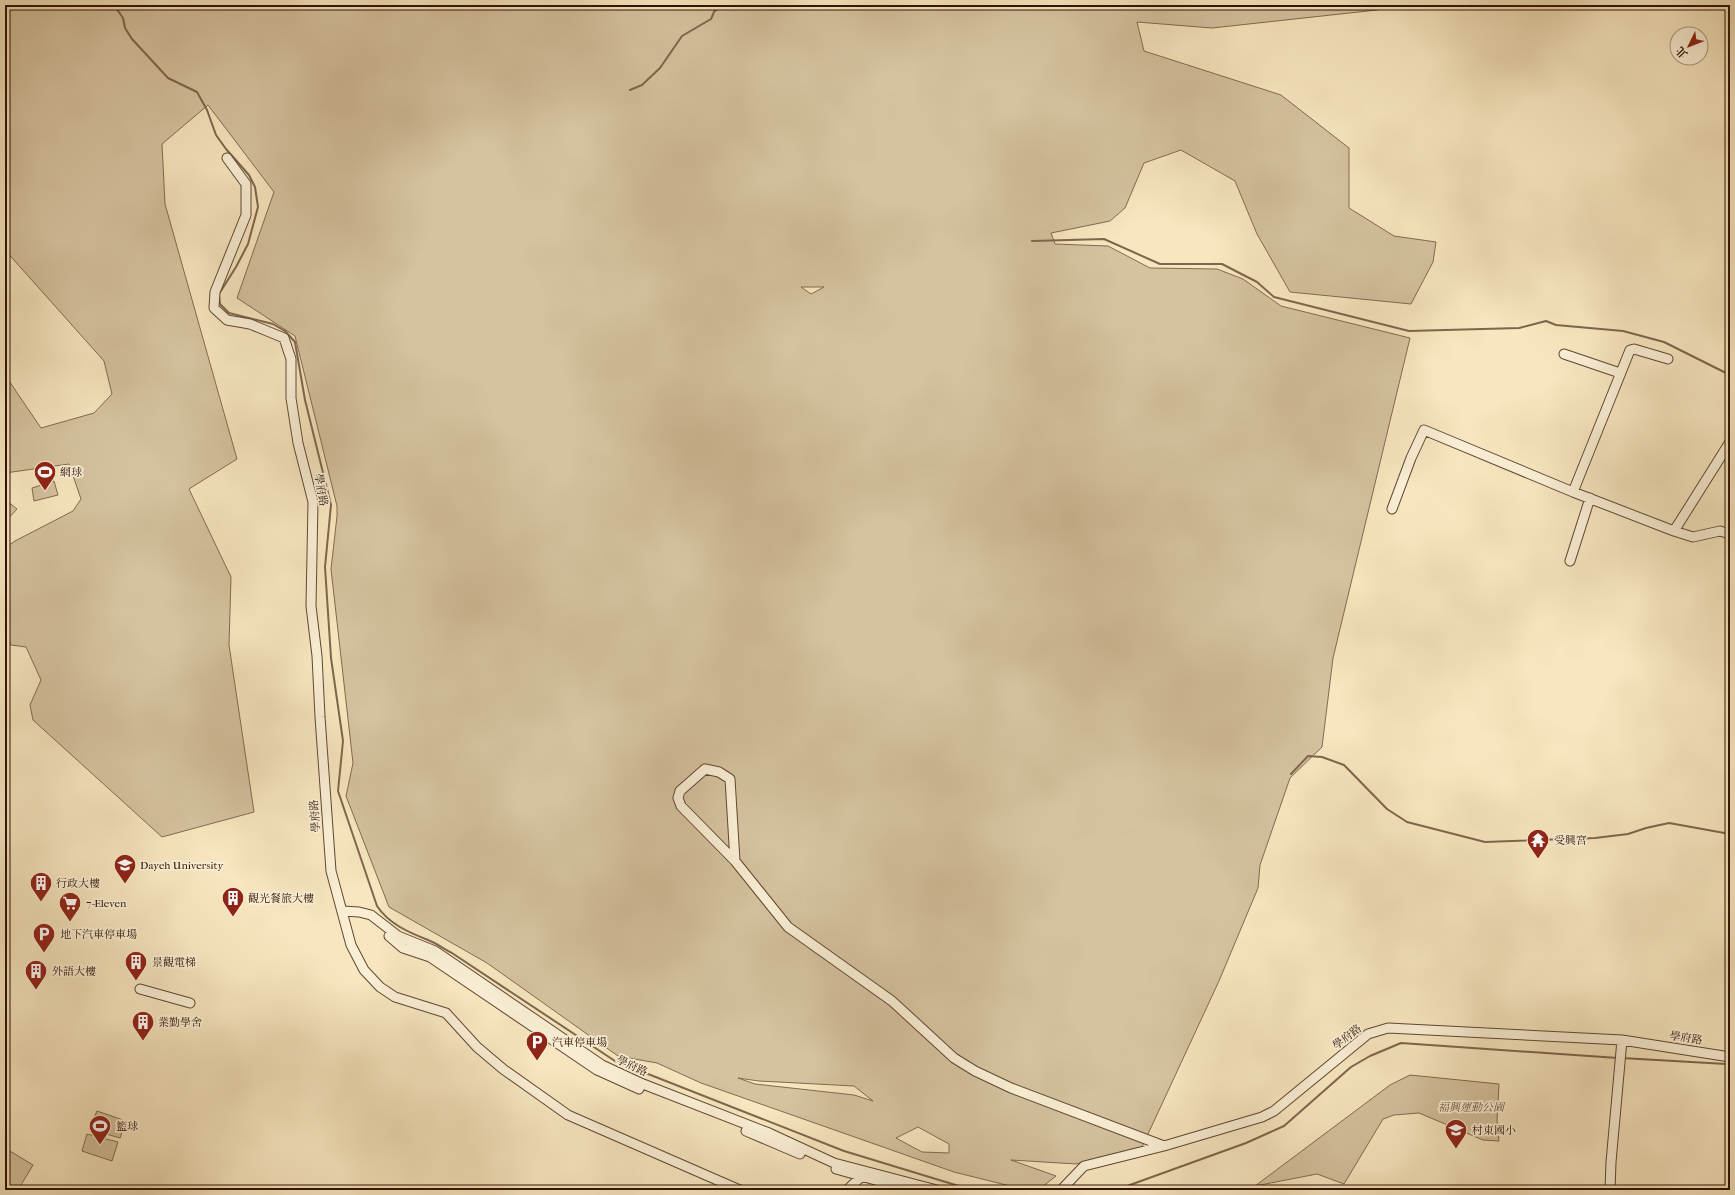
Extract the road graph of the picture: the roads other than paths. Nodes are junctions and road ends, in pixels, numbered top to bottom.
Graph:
1 (227, 158) dead end
2 (1564, 354) dead end
3 (1668, 359) dead end
4 (1620, 373) junction
5 (1730, 442) edge
6 (1573, 492) junction
7 (1590, 498) junction
8 (1392, 509) dead end
9 (1674, 531) junction
10 (1730, 534) edge
11 (1570, 561) dead end
12 (735, 861) junction
13 (344, 914) junction
14 (140, 988) dead end
15 (190, 1003) dead end
16 (1622, 1040) junction
17 (1730, 1057) edge
18 (1164, 1146) junction
19 (868, 1171) junction
20 (860, 1177) junction
21 (740, 1190) edge
22 (847, 1190) edge
23 (911, 1190) edge
24 (937, 1190) edge
25 (1061, 1190) edge
26 (1610, 1190) edge

1 - 13 street, 學府路
2 - 4 street
3 - 4 street
4 - 6 street
5 - 9 street
6 - 7 street
6 - 8 street
7 - 9 street
7 - 11 street
9 - 10 street
12 - 12 street
12 - 18 street
13 - 19 street, 學府路
13 - 20 street, 學府路
13 - 21 street, 學府路
14 - 15 street
16 - 17 street, 學府路
16 - 18 street, 學府路
16 - 26 street
18 - 25 street, 學府路
19 - 20 street
19 - 24 street, 學府路
20 - 22 street
20 - 23 street, 學府路

